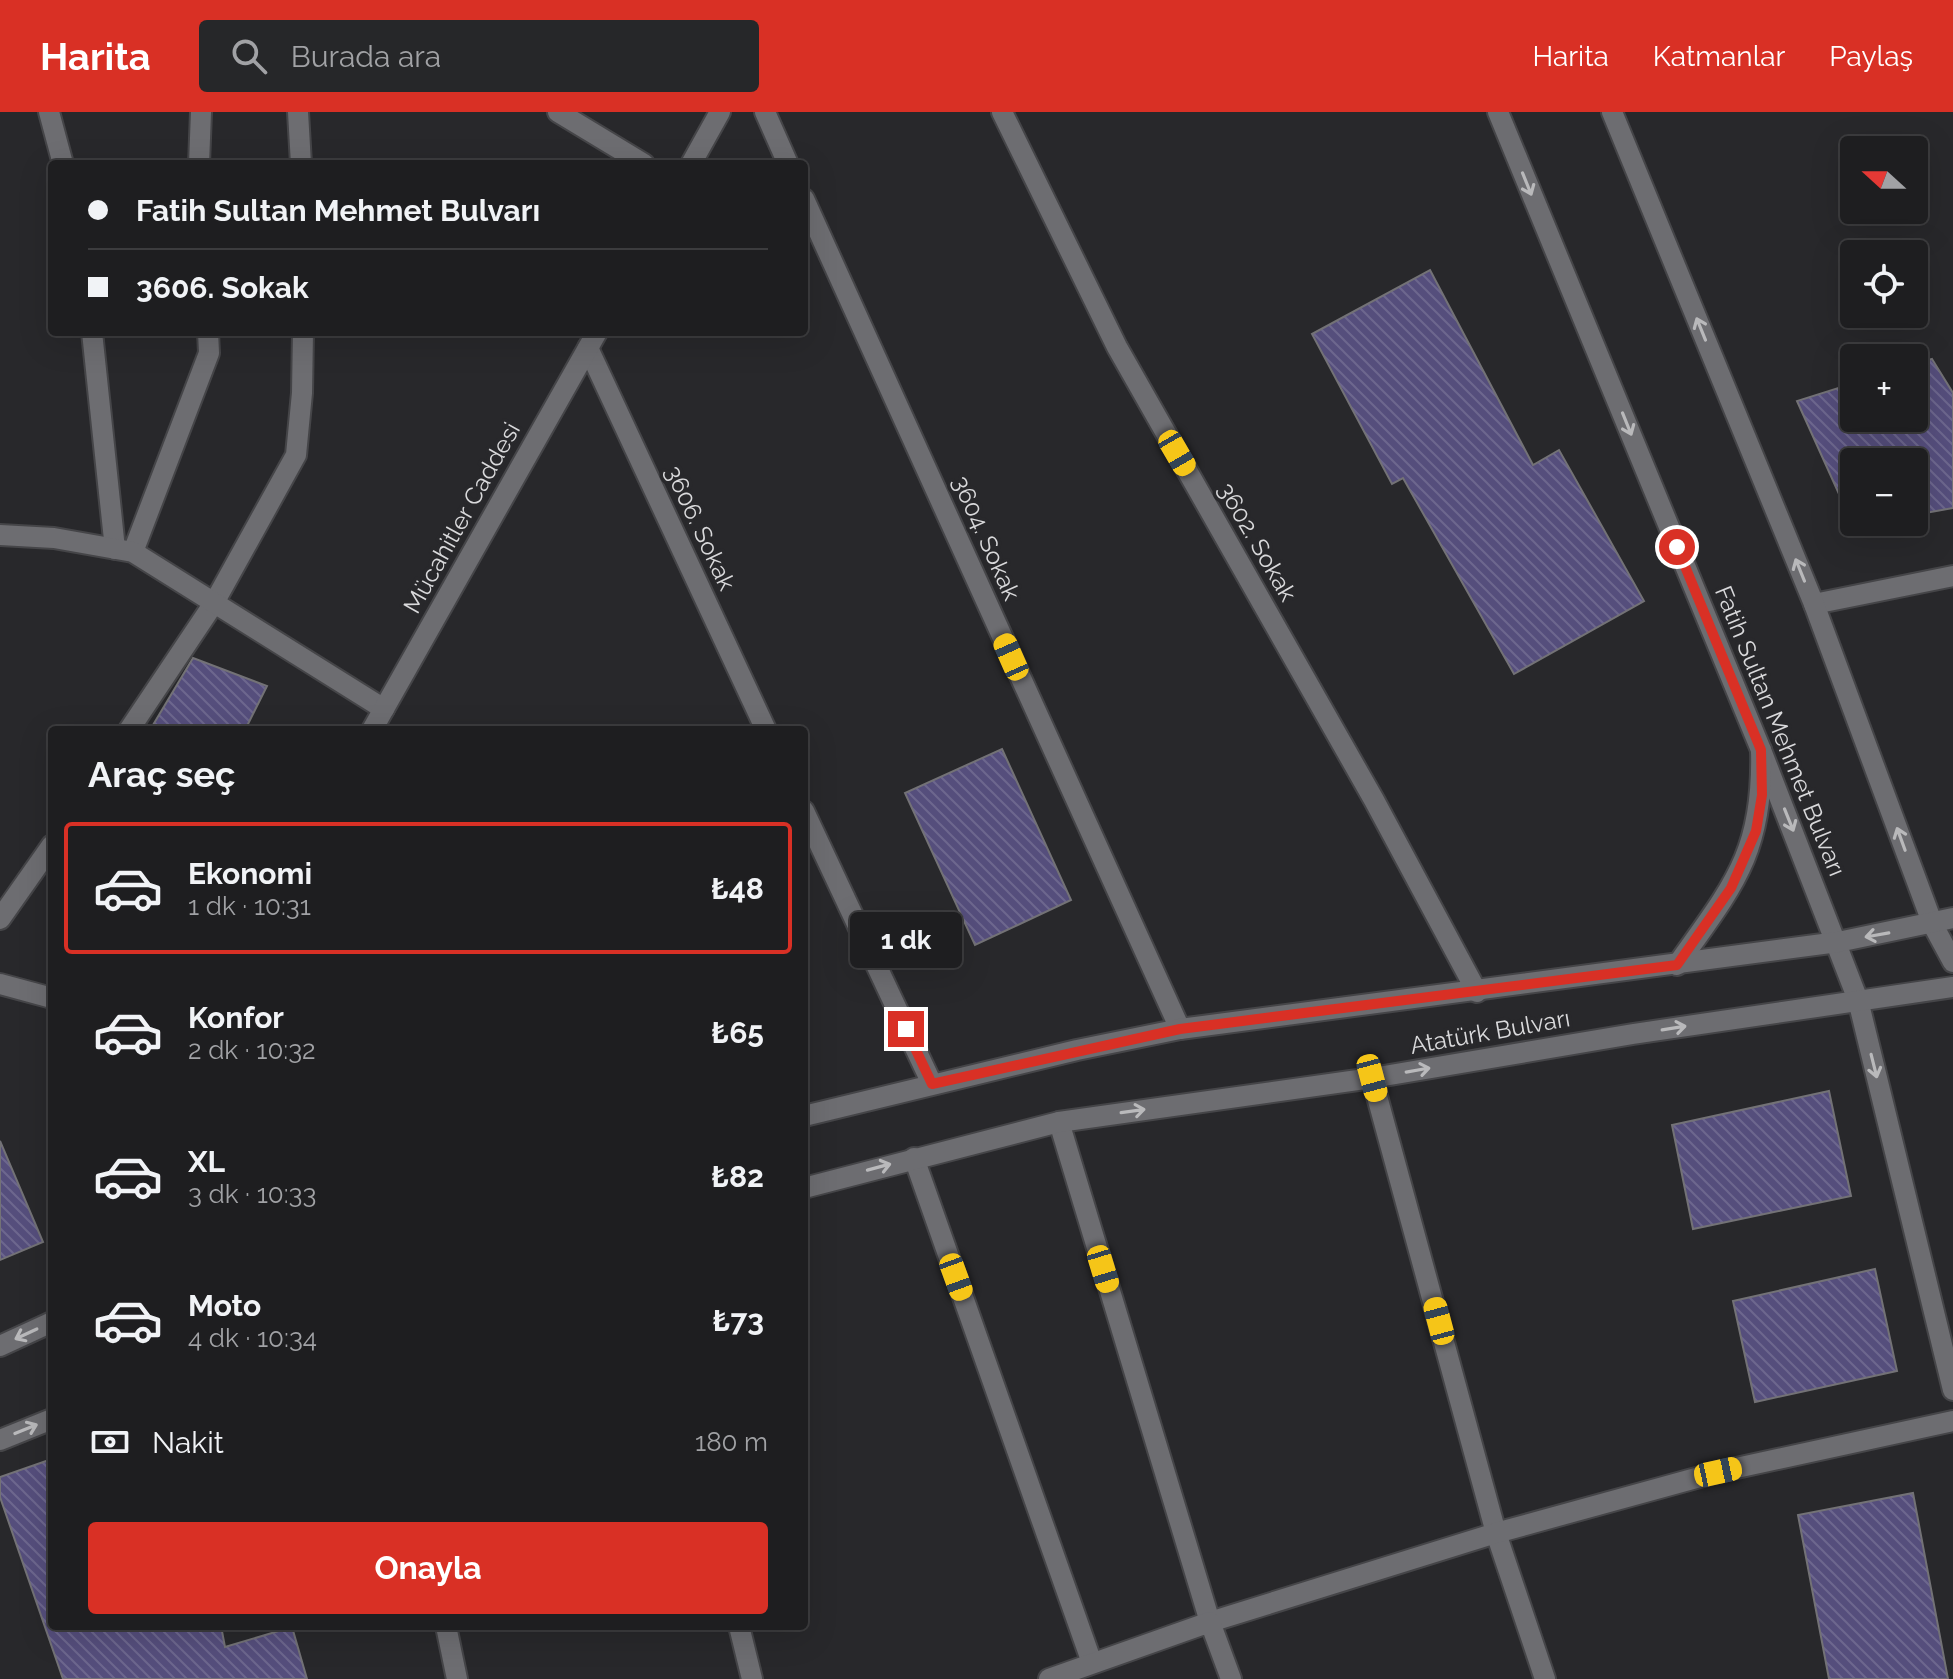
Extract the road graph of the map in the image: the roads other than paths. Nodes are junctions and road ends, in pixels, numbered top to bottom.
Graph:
1 (49, 112) edge
2 (201, 112) edge
3 (298, 112) edge
4 (558, 112) edge
5 (720, 112) edge
6 (765, 112) edge
7 (1002, 112) edge
8 (1498, 112) edge
9 (1612, 112) edge
10 (62, 160) edge
11 (199, 160) edge
12 (301, 160) edge
13 (637, 160) edge
14 (693, 160) edge
15 (786, 160) edge
16 (808, 208) edge
17 (93, 336) edge
18 (208, 336) edge
19 (303, 336) edge
20 (592, 340) edge
21 (0, 535) edge
22 (124, 551) junction
23 (1953, 576) edge
24 (214, 603) junction
25 (1814, 604) junction
26 (384, 709) junction
27 (132, 726) edge
28 (374, 726) edge
29 (764, 726) edge
30 (1761, 750) junction
31 (808, 820) edge
32 (48, 851) edge
33 (1953, 918) edge
34 (0, 919) edge
35 (1933, 925) junction
36 (1838, 942) junction
37 (1953, 962) edge
38 (1677, 965) junction
39 (0, 984) edge
40 (1953, 987) edge
41 (1477, 992) junction
42 (48, 997) edge
43 (1858, 1000) junction
44 (1180, 1029) junction
45 (1372, 1078) junction
46 (932, 1084) junction
47 (808, 1115) edge
48 (1059, 1122) junction
49 (914, 1158) junction
50 (808, 1187) edge
51 (48, 1324) edge
52 (0, 1346) edge
53 (1953, 1390) edge
54 (48, 1421) edge
55 (1953, 1421) edge
56 (0, 1440) edge
57 (1496, 1533) junction
58 (1210, 1622) junction
59 (447, 1630) edge
60 (740, 1630) edge
61 (1092, 1663) junction
62 (457, 1679) edge
63 (752, 1679) edge
64 (1049, 1679) edge
65 (1231, 1679) edge
66 (1545, 1679) edge

1 - 10 street
2 - 11 street
3 - 12 street
4 - 13 street
5 - 14 street
6 - 15 street
7 - 41 street, 3602. Sokak
8 -> 30 street, Fatih Sultan Mehmet Bulvarı
25 -> 9 street
16 - 44 street, 3604. Sokak
17 - 22 street
18 - 22 street
19 - 24 street
20 - 26 street, Mücahitler Caddesi
20 - 29 street, 3606. Sokak
21 - 22 street
22 - 24 street
23 - 25 street
24 - 26 street
24 - 27 street
35 -> 25 street
26 - 28 street, Mücahitler Caddesi
30 -> 36 street, Fatih Sultan Mehmet Bulvarı
30 - 38 street
31 - 46 street
32 - 34 street
33 - 35 street, Atatürk Bulvarı
35 -> 36 street, Atatürk Bulvarı
35 - 37 street
36 - 38 street, Atatürk Bulvarı
36 - 43 street, Fatih Sultan Mehmet Bulvarı
38 - 41 street, Atatürk Bulvarı
39 - 42 street
40 - 43 street, Atatürk Bulvarı
41 - 44 street, Atatürk Bulvarı
45 -> 43 street, Atatürk Bulvarı
43 -> 53 street, Fatih Sultan Mehmet Bulvarı
44 - 46 street, Atatürk Bulvarı
48 -> 45 street, Atatürk Bulvarı
45 - 57 street
46 - 47 street, Atatürk Bulvarı
48 - 49 street, Atatürk Bulvarı
48 - 58 street
50 -> 49 street, Atatürk Bulvarı
49 - 61 street
51 -> 52 street
56 -> 54 street
55 - 57 street
57 - 58 street
57 - 66 street
58 - 61 street
58 - 65 street
59 - 62 street
60 - 63 street
61 - 64 street

